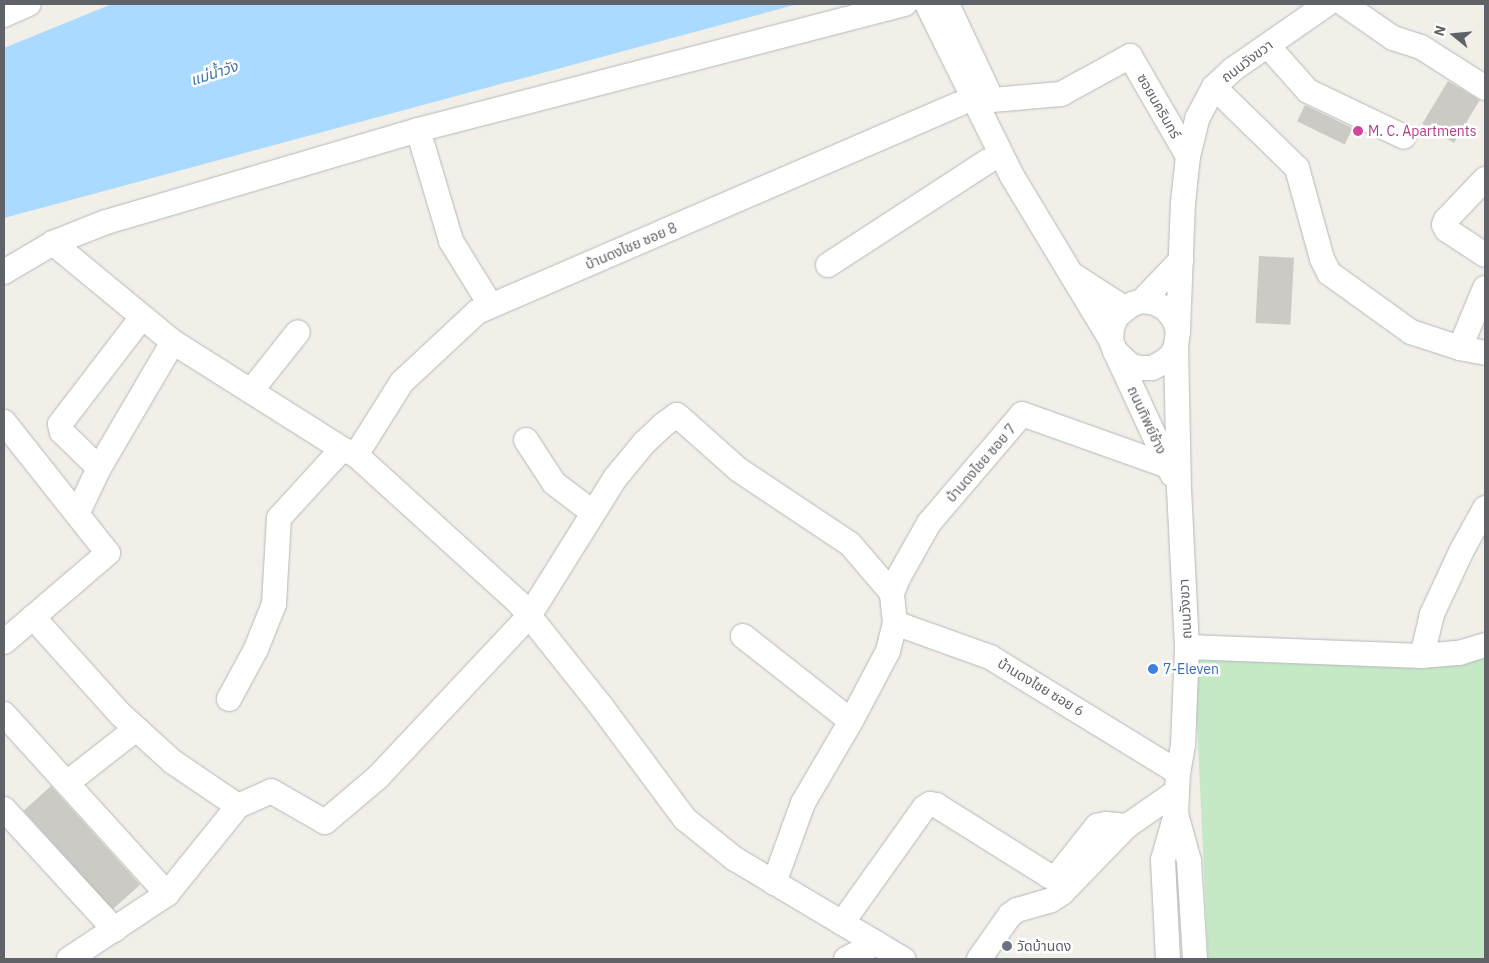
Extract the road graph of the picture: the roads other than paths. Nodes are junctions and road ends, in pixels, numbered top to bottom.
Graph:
1 (29, 4) edge
2 (905, 4) edge
3 (909, 4) edge
4 (927, 4) edge
5 (947, 4) edge
6 (1326, 4) edge
7 (1344, 4) edge
8 (4, 15) edge
9 (1268, 46) junction
10 (1130, 56) joint
11 (1214, 87) junction
12 (1485, 88) edge
13 (975, 100) junction
14 (418, 130) junction
15 (1404, 137) dead end
16 (1188, 156) junction
17 (988, 161) junction
18 (1012, 176) junction
19 (1485, 179) edge
20 (53, 243) junction
21 (1485, 255) edge
22 (1181, 260) junction
23 (828, 265) dead end
24 (4, 272) edge
25 (1069, 273) junction
26 (1485, 288) edge
27 (1133, 305) junction
28 (491, 306) junction
29 (142, 317) junction
30 (298, 332) dead end
31 (1177, 339) junction
32 (173, 342) junction
33 (1113, 346) junction
34 (1460, 348) junction
35 (1485, 353) edge
36 (251, 391) junction
37 (4, 422) edge
38 (526, 440) dead end
39 (349, 452) junction
40 (1168, 466) junction
41 (99, 468) junction
42 (1179, 489) junction
43 (1485, 508) edge
44 (592, 512) junction
45 (76, 514) junction
46 (892, 593) junction
47 (529, 616) junction
48 (33, 617) junction
49 (895, 623) junction
50 (6, 634) edge
51 (743, 636) dead end
52 (1485, 645) edge
53 (1187, 647) junction
54 (1422, 656) junction
55 (229, 699) dead end
56 (4, 714) edge
57 (852, 720) junction
58 (136, 729) junction
59 (67, 783) junction
60 (1177, 793) junction
61 (238, 806) junction
62 (4, 809) edge
63 (1127, 826) junction
64 (774, 883) junction
65 (167, 894) junction
66 (842, 923) junction
67 (115, 930) junction
68 (876, 943) junction
69 (80, 957) edge
70 (846, 959) edge
71 (902, 959) edge
72 (980, 959) edge
73 (1168, 959) edge
74 (1195, 959) edge

1 - 8 street
2 - 14 street
3 - 13 street
4 - 13 street
5 - 13 street
6 - 9 street, ถนนวังขวา
7 - 12 street
9 - 11 street, ถนนวังขวา
9 - 15 street
10 - 13 street, บ้านดงไชย ซอย 8
10 - 16 street, ซอยนครินทร์
11 - 16 street, ถนนวังขวา
11 - 34 street
13 - 17 street
13 - 18 street
13 - 28 street, บ้านดงไชย ซอย 8
14 - 20 street
14 - 28 street
16 - 22 street, ถนนวังขวา
17 - 18 street
17 - 23 street
18 - 25 street
19 - 21 street
20 - 24 street
20 - 29 street
22 - 27 street
22 - 31 street, ถนนวังขวา
25 - 27 street
25 - 33 street
26 - 34 street
27 - 31 street
27 - 33 street
28 - 39 street, บ้านดงไชย ซอย 8
29 - 32 street
29 - 41 street
30 - 36 street
31 - 33 street
31 - 42 street, ถนนวังขวา
32 - 36 street
32 - 41 street
33 - 40 street, ถนนทิพย์ช้าง
34 - 35 street
36 - 39 street
37 - 45 street
38 - 44 street
39 - 47 street
39 - 55 street, บ้านดงไชย ซอย 8
40 - 42 street, ถนนทิพย์ช้าง
40 - 46 street, บ้านดงไชย ซอย 7
41 - 45 street
42 - 53 street, ถนนวังขวา
43 - 54 street
44 - 46 street
44 - 47 street
45 - 48 street
46 - 49 street
47 - 61 street
47 - 64 street
48 - 50 street
48 - 58 street
49 - 57 street
49 - 60 street, บ้านดงไชย ซอย 6
51 - 57 street
52 - 54 street
53 - 54 street
53 - 60 street, ถนนวังขวา
56 - 59 street
57 - 64 street
58 - 59 street
58 - 61 street
59 - 65 street
60 - 63 street
60 - 73 street
60 - 74 street, ถนนวังขวา
61 - 65 street
62 - 67 street
63 - 66 street
63 - 72 street
64 - 66 street
65 - 67 street
66 - 68 street
67 - 69 street
68 - 70 street
68 - 71 street

